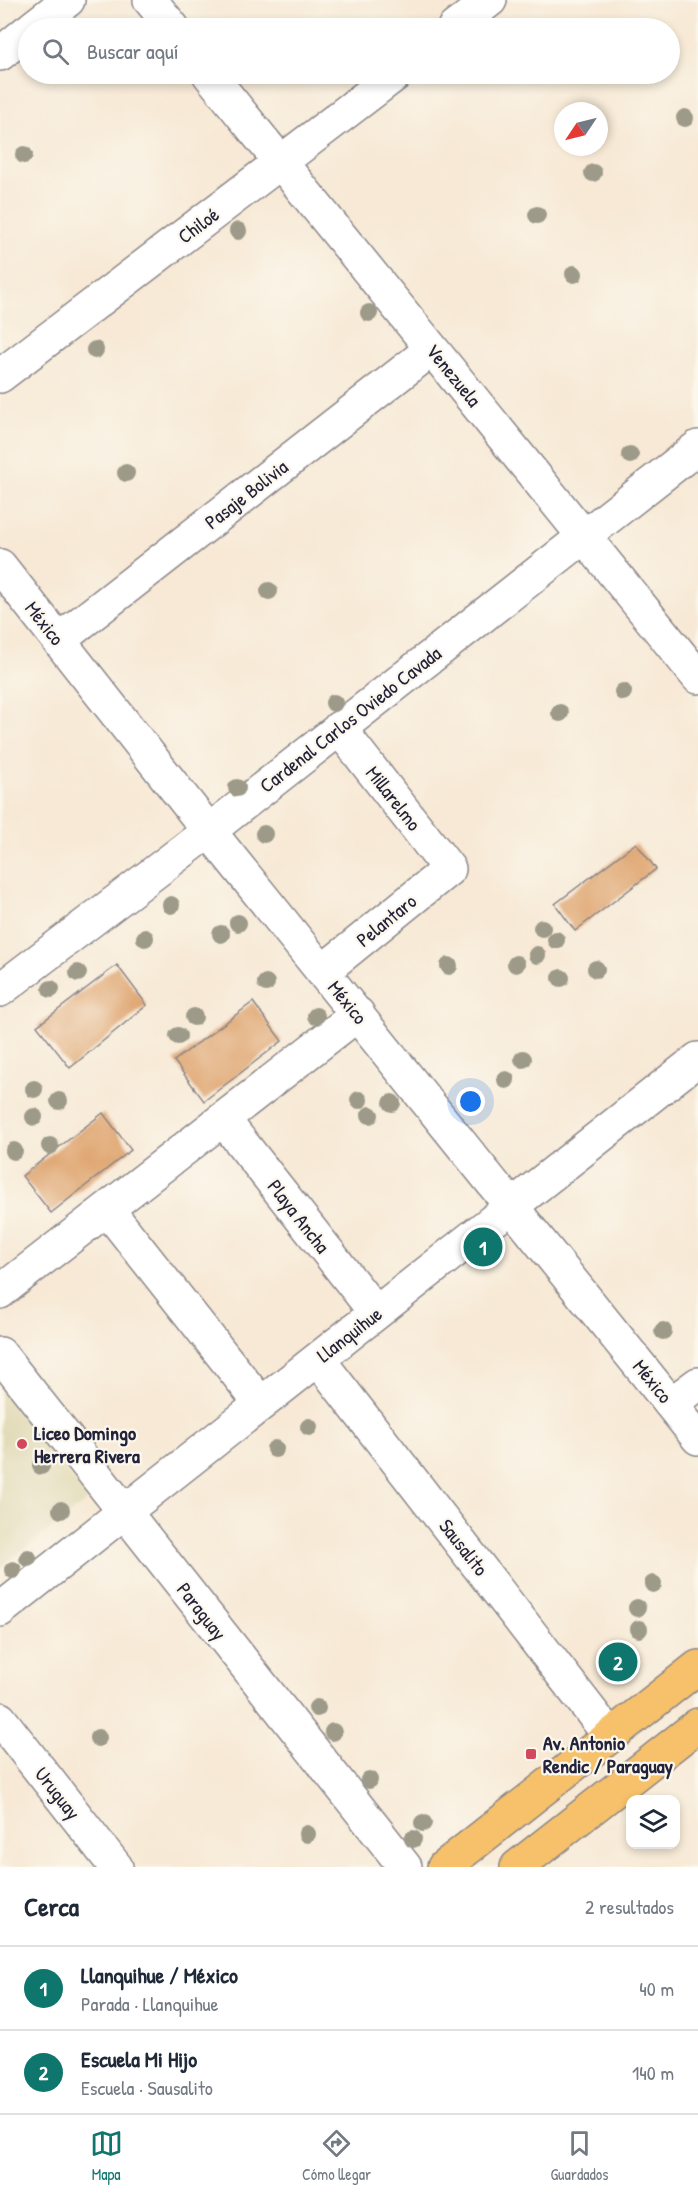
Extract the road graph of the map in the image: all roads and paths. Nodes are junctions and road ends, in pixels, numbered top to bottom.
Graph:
1 (68, 0) edge
2 (150, 0) edge
3 (490, 0) edge
4 (45, 18) edge
5 (165, 18) edge
6 (467, 18) edge
7 (18, 40) edge
8 (0, 54) edge
9 (217, 84) edge
10 (383, 84) edge
11 (281, 162) junction
12 (432, 349) junction
13 (0, 376) edge
14 (698, 447) edge
15 (584, 536) junction
16 (0, 566) edge
17 (59, 640) junction
18 (697, 675) edge
19 (339, 728) junction
20 (209, 831) junction
21 (450, 869) joint
22 (323, 971) junction
23 (0, 990) edge
24 (358, 1014) junction
25 (698, 1059) edge
26 (223, 1119) junction
27 (513, 1205) junction
28 (107, 1209) junction
29 (0, 1292) edge
30 (376, 1313) junction
31 (0, 1354) edge
32 (318, 1359) junction
33 (698, 1384) edge
34 (261, 1404) junction
35 (671, 1404) junction
36 (698, 1438) edge
37 (124, 1512) junction
38 (0, 1610) edge
39 (698, 1667) edge
40 (0, 1719) edge
41 (698, 1725) edge
42 (610, 1736) junction
43 (116, 1867) edge
44 (405, 1867) edge
45 (444, 1867) edge
46 (517, 1867) edge

1 - 4 street
2 - 5 street
3 - 6 street
7 - 8 street
9 - 11 street, Venezuela
10 - 11 street, Chiloé
11 - 12 street, Venezuela
11 - 13 street, Chiloé
12 - 15 street, Venezuela
12 - 17 street, Pasaje Bolivia
14 - 15 street, Cardenal Carlos Oviedo Cavada
15 - 18 street, Venezuela
15 - 19 street, Cardenal Carlos Oviedo Cavada
16 - 17 street, México
17 - 20 street, México
19 - 20 street, Cardenal Carlos Oviedo Cavada
19 - 21 street, Millarelmo
20 - 22 street, México
20 - 23 street, Cardenal Carlos Oviedo Cavada
21 - 22 street, Pelantaro
22 - 24 street, México
24 - 26 street
24 - 27 street, México
25 - 27 street, Llanquihue
26 - 28 street
26 - 30 street, Playa Ancha
27 - 30 street, Llanquihue
27 - 35 street, México
28 - 29 street
28 - 34 street
30 - 32 street, Llanquihue
31 - 37 street, Paraguay
32 - 34 street, Llanquihue
32 - 42 street, Sausalito
33 - 35 street
34 - 37 street, Llanquihue
35 - 36 street, México
37 - 38 street, Llanquihue
37 - 44 street, Paraguay
39 - 42 main road
40 - 43 street, Uruguay
41 - 46 main road
42 - 45 main road

